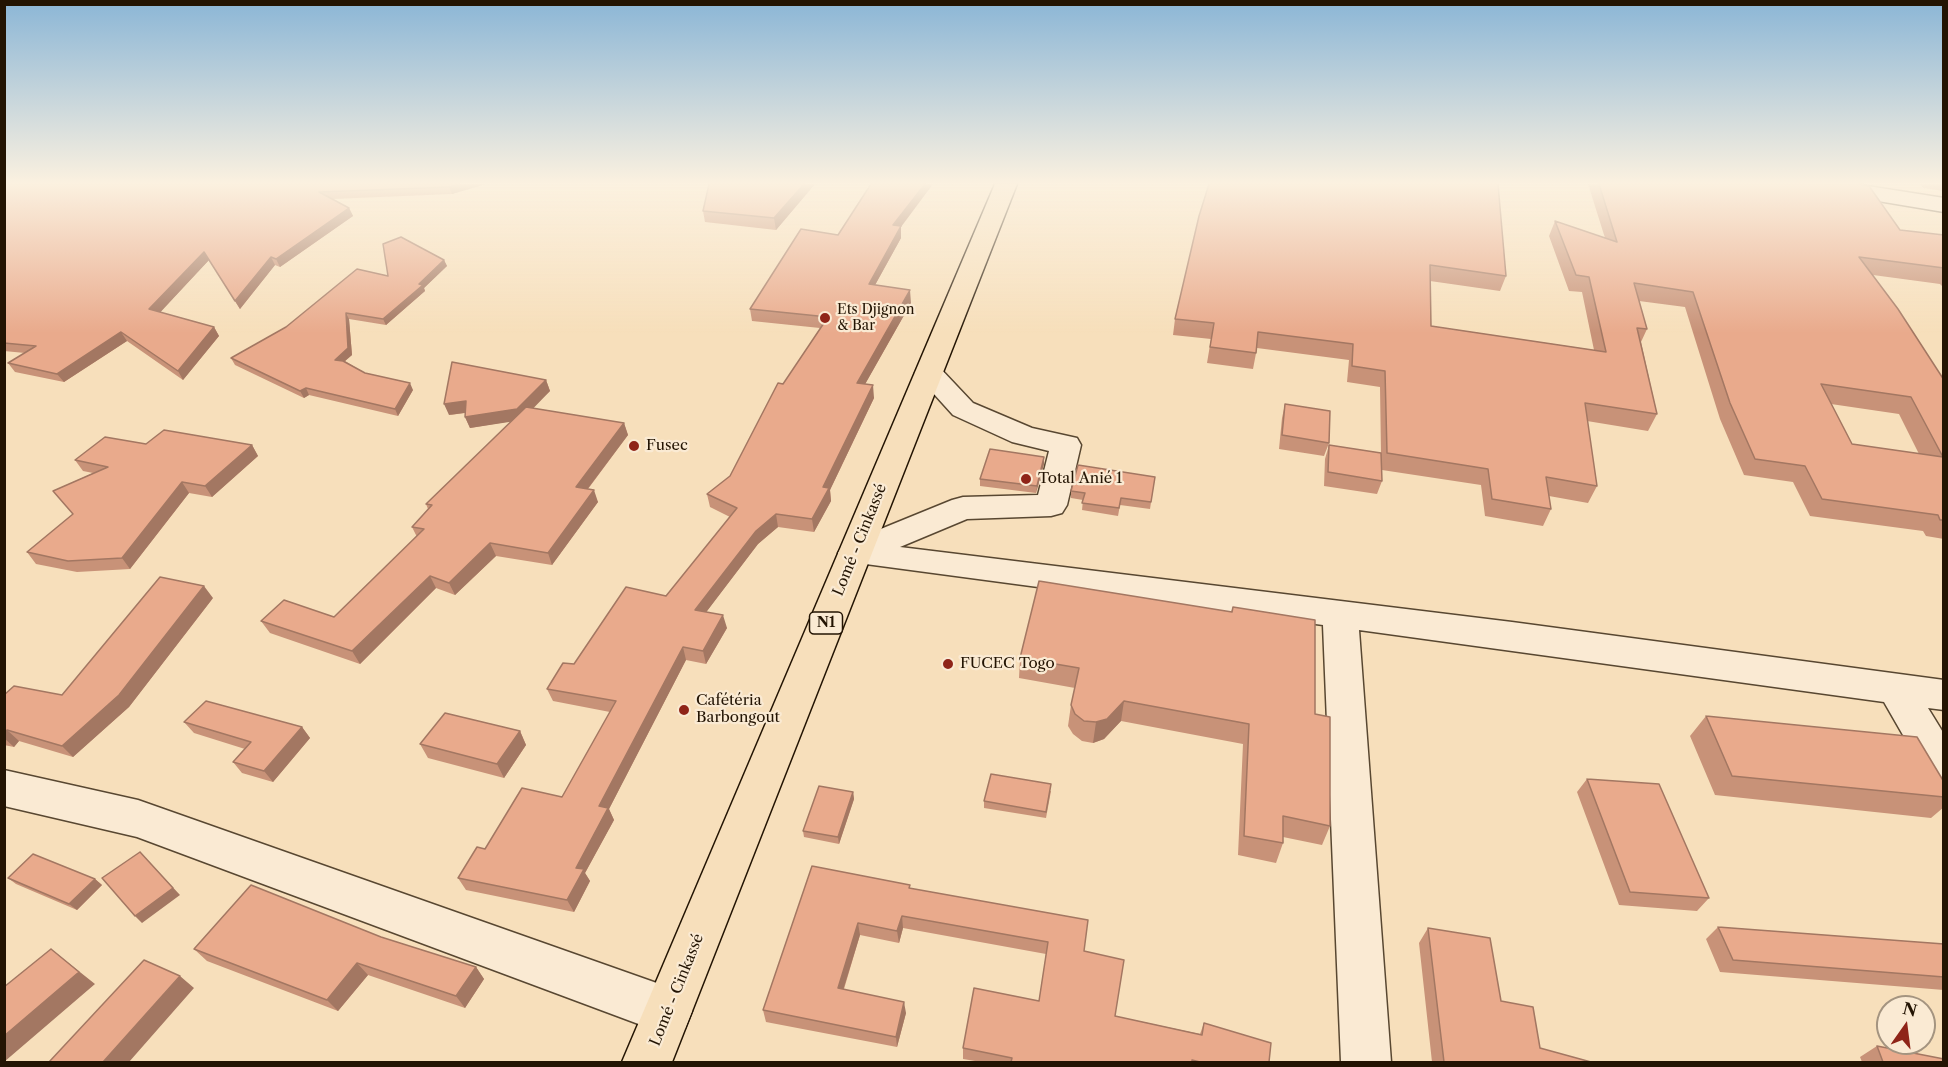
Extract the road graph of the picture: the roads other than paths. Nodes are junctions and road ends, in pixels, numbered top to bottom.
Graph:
1 (985, 234) edge
2 (929, 373) junction
3 (855, 553) junction
4 (1340, 615) junction
5 (1895, 687) junction
6 (1944, 695) edge
7 (1944, 770) edge
8 (4, 788) edge
9 (668, 1011) junction
10 (647, 1062) edge
11 (1366, 1062) edge

1 - 2 highway, Lomé - Cinkassé / N1
2 - 3 highway, Lomé - Cinkassé / N1
2 - 3 street
3 - 4 street
3 - 9 highway, Lomé - Cinkassé / N1
4 - 5 street
4 - 11 street
5 - 6 street
5 - 7 street
8 - 9 street
9 - 10 highway, Lomé - Cinkassé / N1

